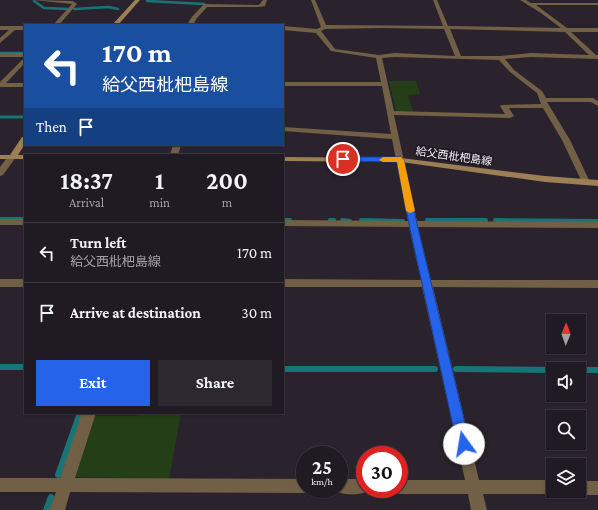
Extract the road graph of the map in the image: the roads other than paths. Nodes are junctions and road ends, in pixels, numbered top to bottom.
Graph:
1 (35, 0) edge
2 (138, 0) edge
3 (265, 0) edge
4 (314, 0) edge
5 (435, 0) edge
6 (522, 0) edge
7 (74, 1) edge
8 (211, 2) edge
9 (531, 4) junction
10 (598, 4) edge
11 (57, 24) edge
12 (116, 24) edge
13 (190, 24) edge
14 (324, 27) junction
15 (446, 27) junction
16 (0, 28) edge
17 (14, 28) junction
18 (24, 28) edge
19 (284, 28) edge
20 (568, 30) junction
21 (598, 30) edge
22 (318, 31) junction
23 (0, 41) edge
24 (0, 55) edge
25 (24, 55) edge
26 (379, 57) junction
27 (459, 58) junction
28 (501, 58) junction
29 (597, 58) edge
30 (24, 60) edge
31 (284, 84) edge
32 (384, 84) junction
33 (0, 85) edge
34 (24, 85) edge
35 (544, 103) junction
36 (598, 104) edge
37 (391, 113) junction
38 (284, 129) edge
39 (396, 137) junction
40 (24, 140) edge
41 (0, 157) edge
42 (12, 157) junction
43 (24, 157) edge
44 (284, 159) edge
45 (401, 160) junction
46 (0, 173) edge
47 (586, 182) junction
48 (598, 183) edge
49 (0, 222) edge
50 (24, 222) edge
51 (284, 223) edge
52 (413, 224) junction
53 (598, 225) edge
54 (0, 283) edge
55 (24, 283) edge
56 (284, 284) edge
57 (427, 284) junction
58 (598, 284) edge
59 (89, 414) edge
60 (0, 485) edge
61 (65, 485) junction
62 (296, 486) edge
63 (408, 486) edge
64 (473, 487) junction
65 (546, 487) edge
66 (586, 488) edge
67 (598, 488) edge
68 (57, 510) edge
69 (479, 510) edge

1 - 7 street
2 - 12 main road
3 - 8 street
4 - 14 street
5 - 15 street
6 - 9 street
7 - 11 street
8 - 13 street
9 - 10 street
9 - 20 street
14 - 15 street
14 - 22 street
15 - 20 street
15 - 27 street
16 - 17 street
17 - 18 street
17 - 23 street
19 - 22 street
20 - 21 street
20 - 29 street
22 - 26 street
24 - 25 street
26 - 27 street
26 - 32 street
27 - 28 street
28 - 29 street
28 - 35 street
30 - 33 street
31 - 32 street
32 - 37 street
33 - 34 street
35 - 36 street
35 - 37 street
35 - 47 street
37 - 39 street
38 - 39 street
39 - 45 street
40 - 42 main road
41 - 42 main road
42 - 43 main road
42 - 46 street
44 - 45 main road, 給父西枇杷島線
45 - 47 main road, 給父西枇杷島線
45 - 52 street
47 - 48 main road, 給父西枇杷島線
49 - 50 street
51 - 52 street
52 - 53 street
52 - 57 street
54 - 55 street
56 - 57 street
57 - 58 street
57 - 64 street
59 - 61 street
60 - 61 street
61 - 62 street
61 - 68 street
63 - 64 street
64 - 65 street
64 - 69 street
66 - 67 street

